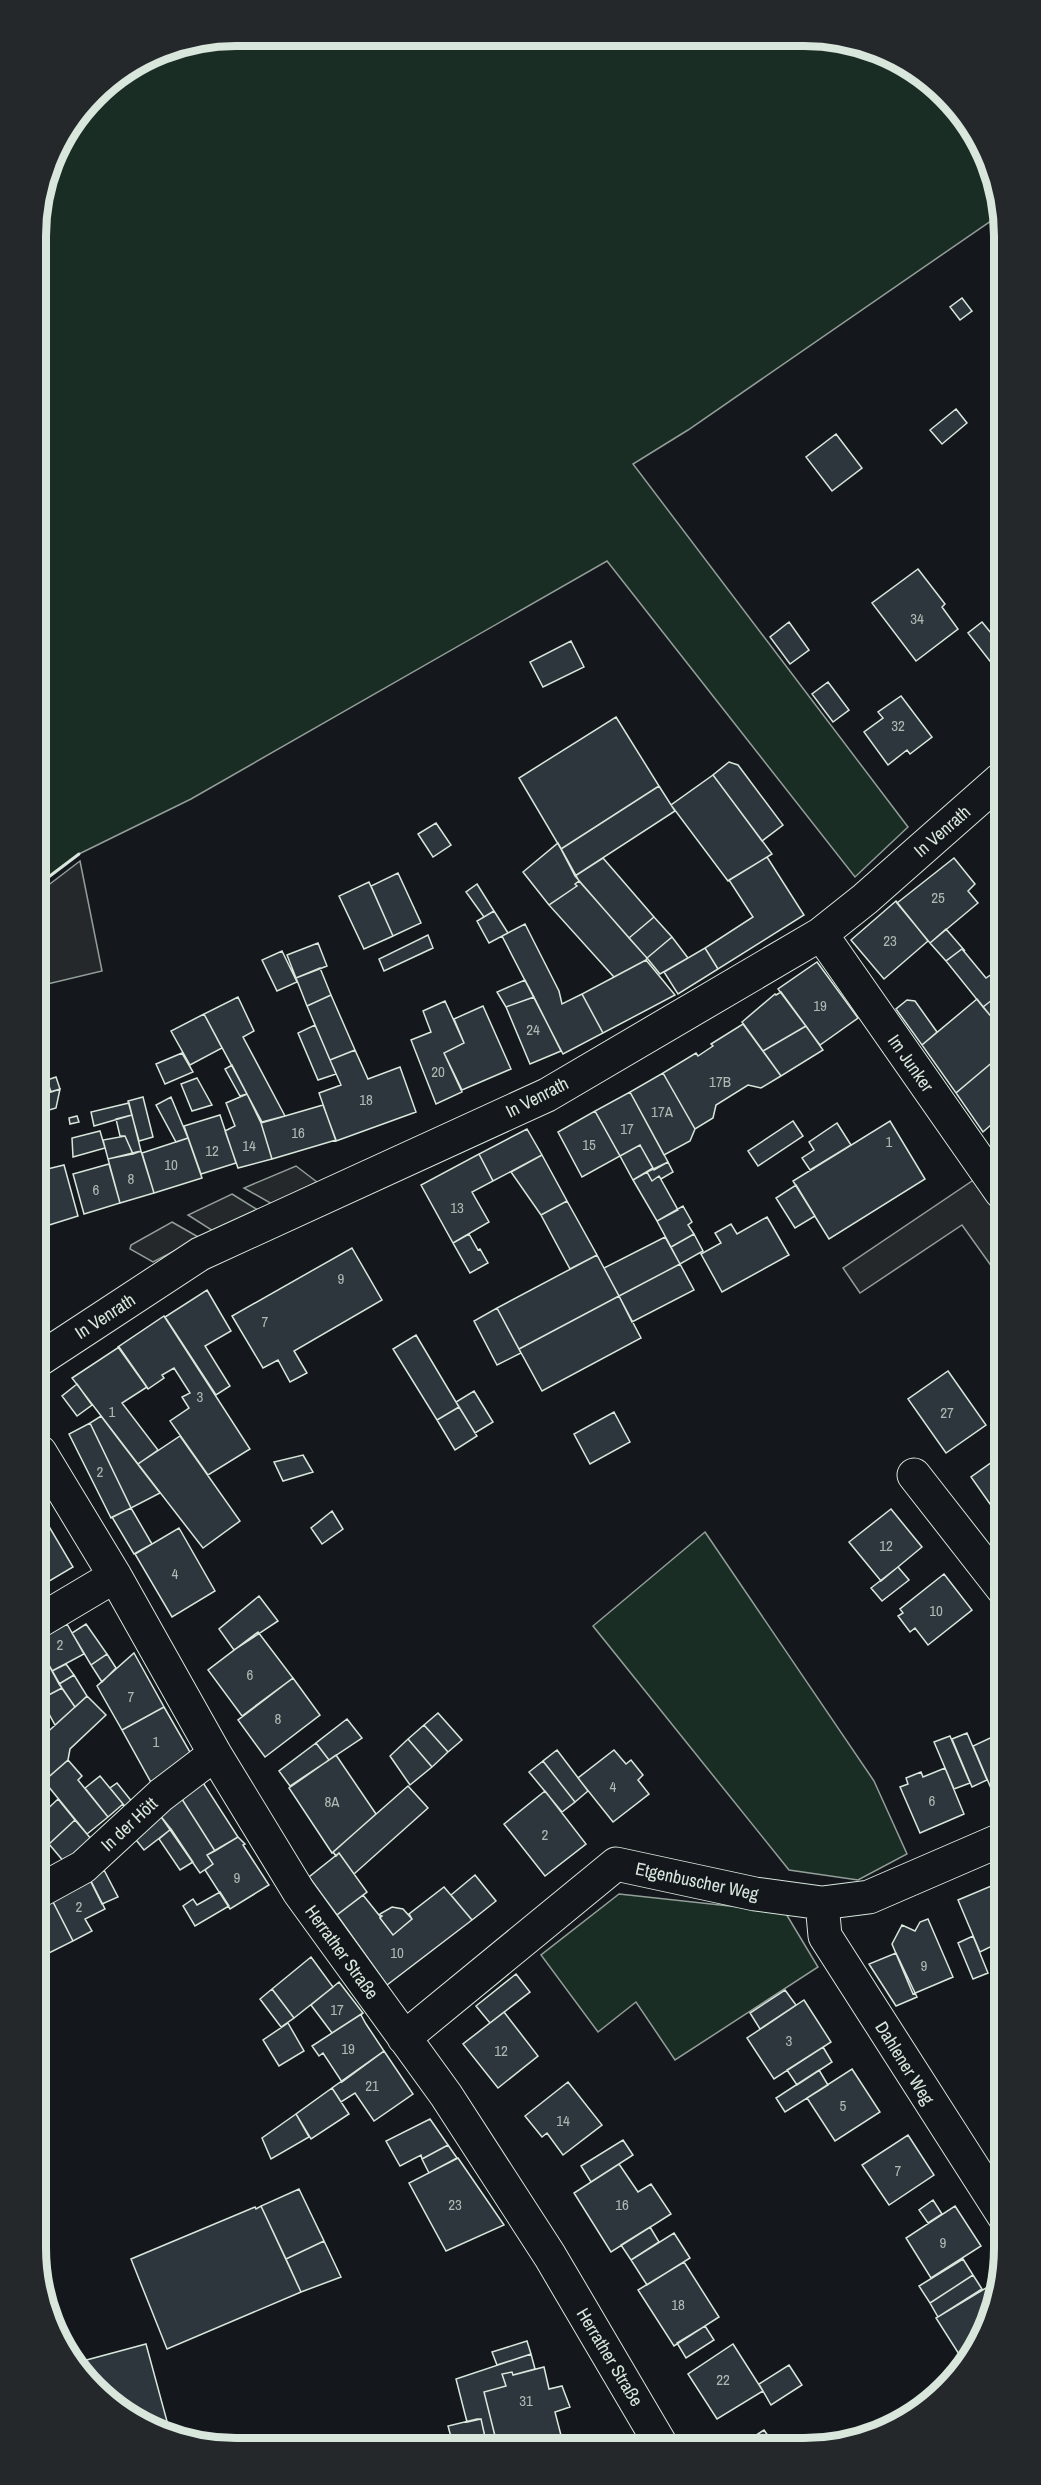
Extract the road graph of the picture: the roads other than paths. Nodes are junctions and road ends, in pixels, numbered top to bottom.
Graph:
1 (994, 785) edge
2 (821, 934) junction
3 (994, 1182) edge
4 (46, 1355) edge
5 (46, 1463) edge
6 (914, 1474) dead end
7 (115, 1576) junction
8 (994, 1576) edge
9 (46, 1617) edge
10 (214, 1754) junction
11 (994, 1843) edge
12 (46, 1888) edge
13 (822, 1904) junction
14 (405, 2038) junction
15 (994, 2200) edge
16 (657, 2438) edge

1 - 2 street, In Venrath
2 - 3 street, Im Junker
2 - 4 street, In Venrath
5 - 7 street, Herrather Straße
6 - 8 street
7 - 9 street
7 - 10 street, Herrather Straße
10 - 12 street, In der Hött
10 - 14 street, Herrather Straße
11 - 13 street, Etgenbuscher Weg
13 - 14 street, Etgenbuscher Weg
13 - 15 street, Dahlener Weg
14 - 16 street, Herrather Straße

